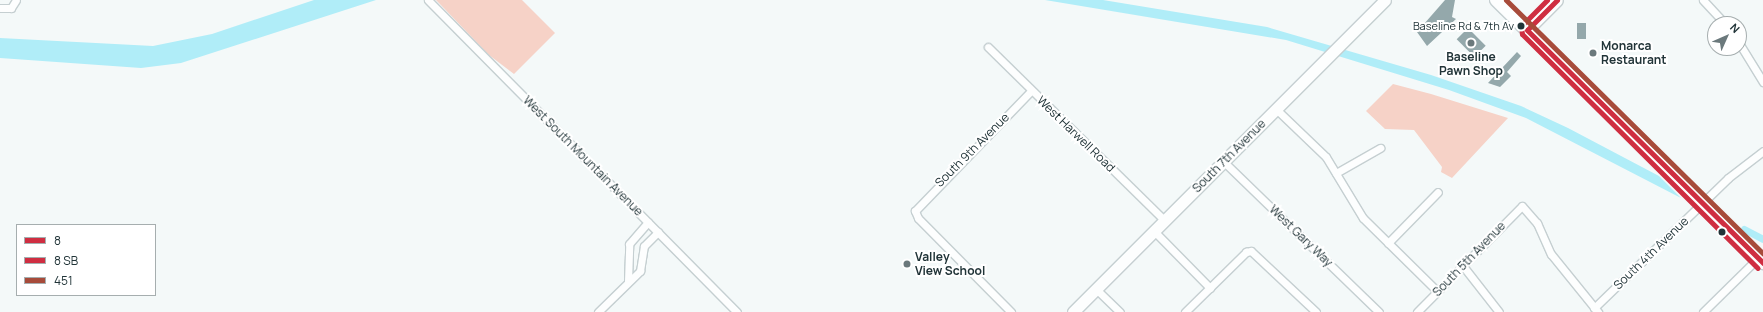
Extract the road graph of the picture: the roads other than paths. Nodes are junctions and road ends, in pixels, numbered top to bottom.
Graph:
1 (16, 0) edge
2 (428, 0) edge
3 (1385, 0) edge
4 (1496, 0) edge
5 (1557, 0) edge
6 (1703, 0) edge
7 (0, 8) edge
8 (1718, 16) edge
9 (1526, 30) junction
10 (988, 47) dead end
11 (1747, 56) edge
12 (1763, 82) edge
13 (1031, 91) junction
14 (1276, 109) junction
15 (1380, 148) dead end
16 (1763, 151) edge
17 (1223, 161) junction
18 (1336, 173) junction
19 (1438, 192) dead end
20 (1702, 203) junction
21 (1164, 220) junction
22 (648, 222) junction
23 (1154, 231) junction
24 (658, 232) junction
25 (1388, 243) junction
26 (629, 247) junction
27 (642, 249) junction
28 (1760, 261) edge
29 (1462, 266) junction
30 (628, 281) junction
31 (1210, 288) junction
32 (1096, 289) junction
33 (1438, 291) junction
34 (1596, 310) edge
35 (598, 312) edge
36 (737, 312) edge
37 (1011, 312) edge
38 (1073, 312) edge
39 (1120, 312) edge
40 (1185, 312) edge
41 (1316, 312) edge
42 (1378, 312) edge
43 (1417, 312) edge
44 (1499, 312) edge
45 (1703, 312) edge

1 - 7 street
2 - 22 street, West South Mountain Avenue
3 - 14 street, South 7th Avenue
4 - 9 main road
5 - 9 street
6 - 8 street
9 - 20 main road
10 - 13 street, West Harwell Road
11 - 12 street
13 - 21 street, West Harwell Road
13 - 37 street, South 9th Avenue
14 - 17 street, South 7th Avenue
14 - 18 street
15 - 18 street
16 - 20 street, South 4th Avenue
17 - 21 street, South 7th Avenue
17 - 42 street, West Gary Way
18 - 25 street
19 - 25 street
20 - 28 main road
20 - 34 street, South 4th Avenue
21 - 23 street, South 7th Avenue
22 - 24 street, West South Mountain Avenue
22 - 26 street
23 - 31 street
23 - 32 street, South 7th Avenue
24 - 27 street
24 - 36 street, West South Mountain Avenue
25 - 33 street
26 - 27 street
26 - 30 street
27 - 30 street
28 - 45 street
29 - 33 street, South 5th Avenue
29 - 34 street, South 5th Avenue
29 - 44 street
30 - 35 street
31 - 40 street
31 - 41 street
32 - 38 street, South 7th Avenue
32 - 39 street
33 - 43 street, South 5th Avenue

